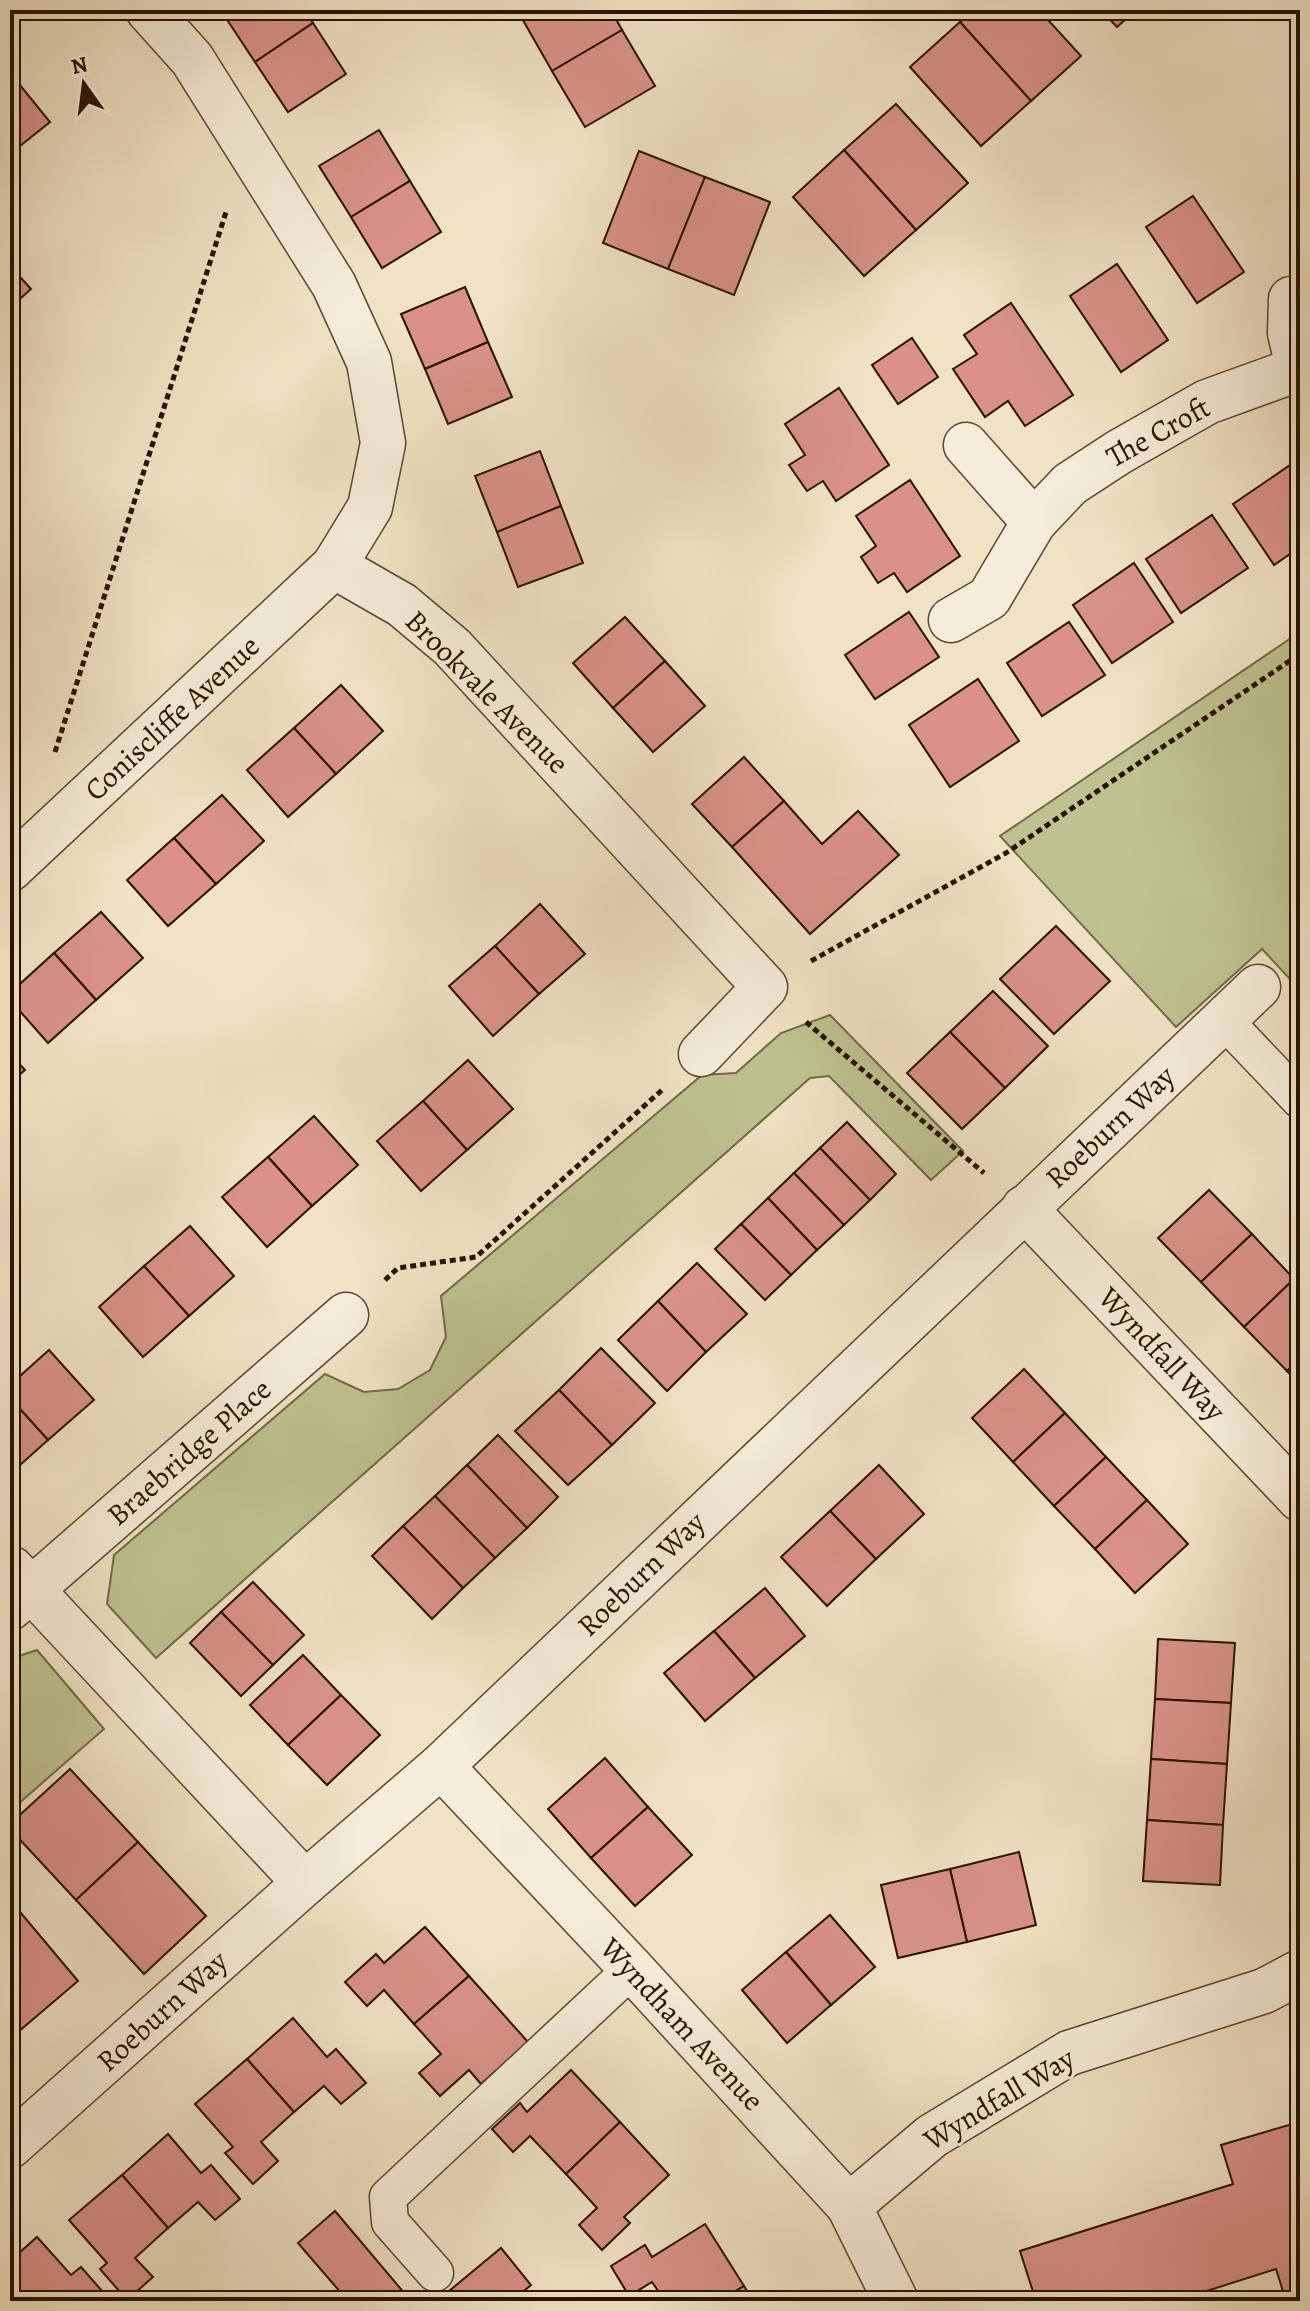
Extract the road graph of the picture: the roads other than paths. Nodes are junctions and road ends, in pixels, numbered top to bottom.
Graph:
1 (148, 10) edge
2 (1291, 299) dead end
3 (1299, 372) edge
4 (966, 445) dead end
5 (1034, 522) junction
6 (334, 566) junction
7 (951, 620) dead end
8 (10, 869) edge
9 (1258, 987) dead end
10 (1223, 1019) junction
11 (701, 1054) road end
12 (1300, 1100) edge
13 (1024, 1208) junction
14 (346, 1315) road end
15 (1300, 1499) edge
16 (17, 1588) edge
17 (441, 1766) junction
18 (305, 1883) junction
19 (632, 1969) junction
20 (1300, 1972) edge
21 (10, 2146) edge
22 (849, 2206) junction
23 (435, 2273) dead end
24 (896, 2301) edge

1 - 6 street
2 - 3 street, The Croft
3 - 5 street, The Croft
4 - 5 street
5 - 7 street, The Croft
6 - 8 street, Coniscliffe Avenue
6 - 11 street, Brookvale Avenue
9 - 10 street, Roeburn Way
10 - 12 lane
10 - 13 street, Roeburn Way
13 - 15 street, Wyndfall Way
13 - 17 street, Roeburn Way
14 - 16 street, Braebridge Place
16 - 18 street, Braebridge Place
17 - 18 street, Roeburn Way
17 - 19 street, Wyndham Avenue
18 - 21 street, Roeburn Way
19 - 22 street, Wyndham Avenue
19 - 23 lane
20 - 22 street, Wyndfall Way
22 - 24 street, Wyndham Avenue

